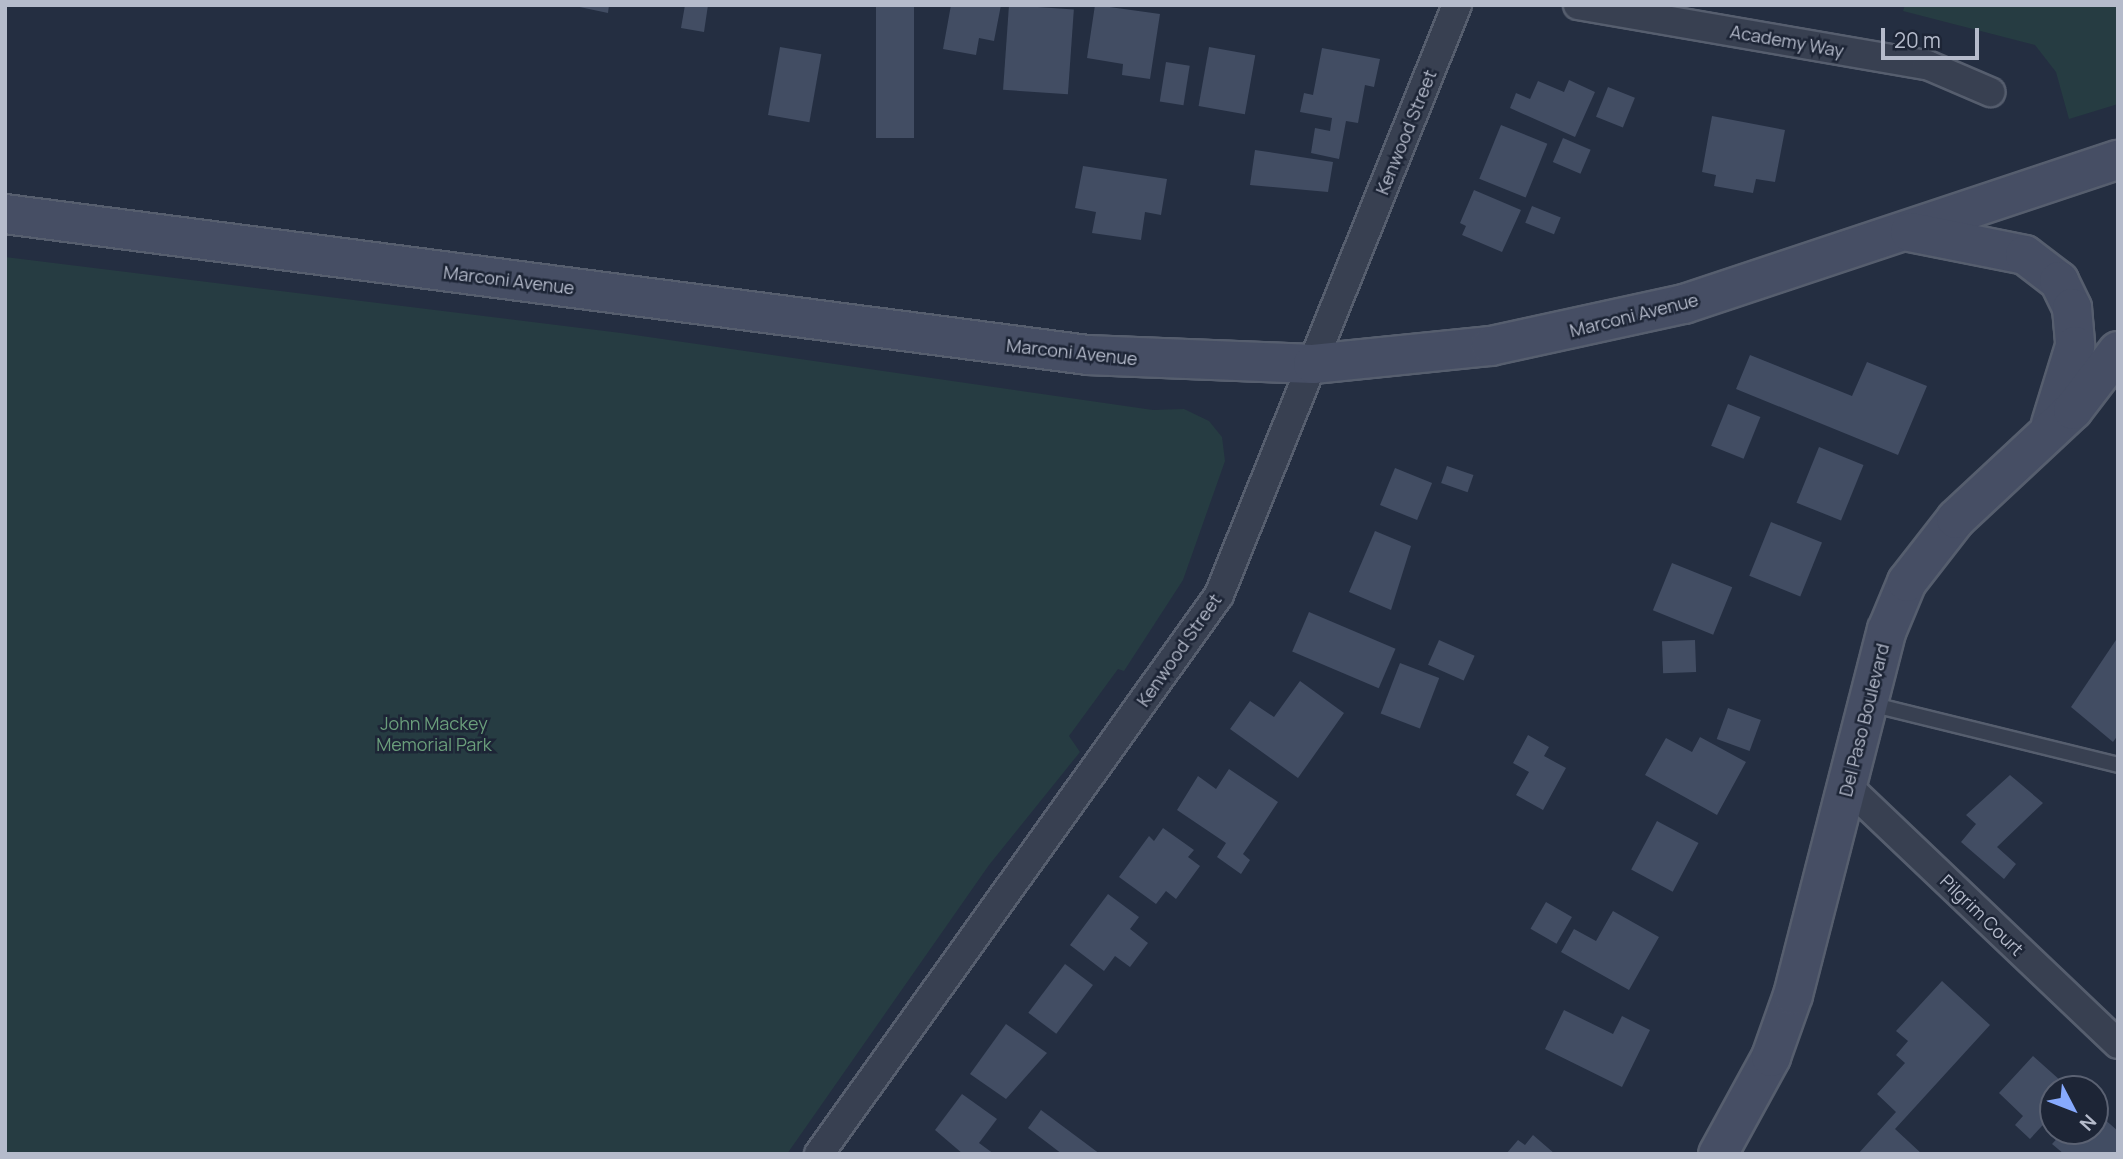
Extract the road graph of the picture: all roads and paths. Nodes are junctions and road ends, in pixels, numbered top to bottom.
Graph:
1 (1457, 5) edge
2 (1578, 5) edge
3 (1990, 92) dead end
4 (2118, 160) edge
5 (5, 214) edge
6 (1908, 231) junction
7 (2118, 351) edge
8 (1313, 363) junction
9 (2047, 438) junction
10 (1868, 704) junction
11 (2118, 765) edge
12 (1847, 786) junction
13 (2118, 1044) edge
14 (820, 1154) edge
15 (1718, 1154) edge

1 - 8 street, Kenwood Street
2 - 3 street, Academy Way
4 - 6 main road, Marconi Avenue
5 - 8 main road, Marconi Avenue
6 - 8 main road, Marconi Avenue
6 - 9 main road
7 - 9 main road, Del Paso Boulevard
8 - 14 street, Kenwood Street
9 - 10 main road, Del Paso Boulevard
10 - 11 lane
10 - 12 main road, Del Paso Boulevard
12 - 13 street, Pilgrim Court
12 - 15 main road, Del Paso Boulevard

